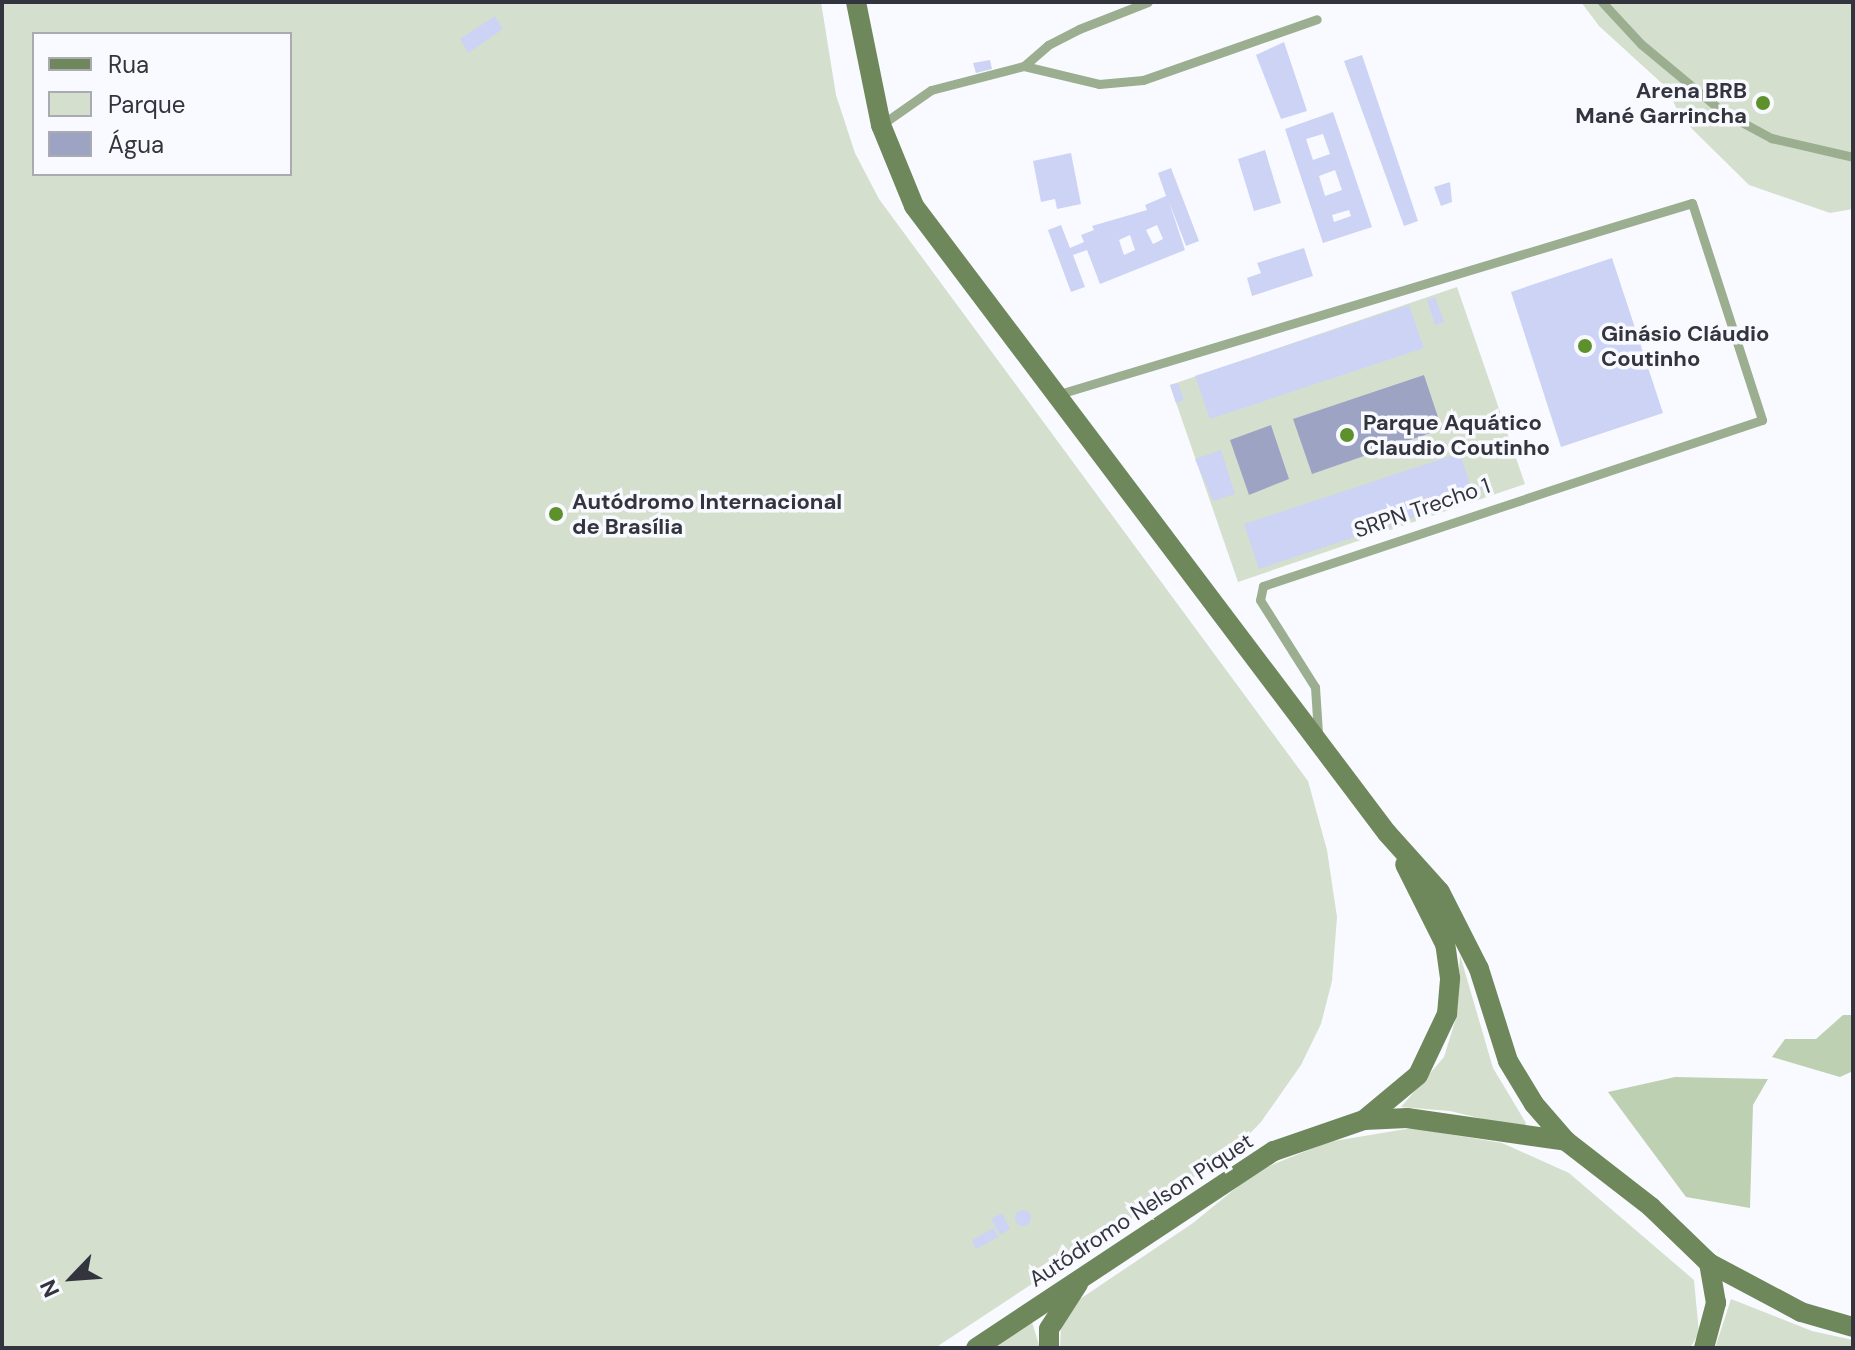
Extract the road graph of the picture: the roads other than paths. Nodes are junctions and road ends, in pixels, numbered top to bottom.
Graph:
1 (856, 2) edge
2 (1148, 2) edge
3 (1602, 2) edge
4 (1317, 19) dead end
5 (1024, 66) junction
6 (881, 125) junction
7 (1853, 157) edge
8 (1056, 395) junction
9 (1318, 743) junction
10 (1387, 833) junction
11 (1364, 1120) junction
12 (1566, 1141) junction
13 (1709, 1263) junction
14 (1085, 1275) junction
15 (1853, 1327) edge
16 (976, 1348) edge
17 (1049, 1348) edge
18 (1704, 1348) edge

1 - 6 main road
2 - 5 lane
3 - 7 lane
4 - 5 lane
5 - 6 lane
6 - 8 main road
8 - 9 main road
8 - 9 lane, SRPN Trecho 1
9 - 10 main road
10 - 11 main road
10 - 12 main road
11 - 12 main road, Autódromo Nelson Piquet
11 - 14 main road, Autódromo Nelson Piquet
12 - 13 main road, Autódromo Nelson Piquet
13 - 15 main road, Autódromo Nelson Piquet
13 - 18 main road
14 - 16 main road, Autódromo Nelson Piquet
14 - 17 main road

